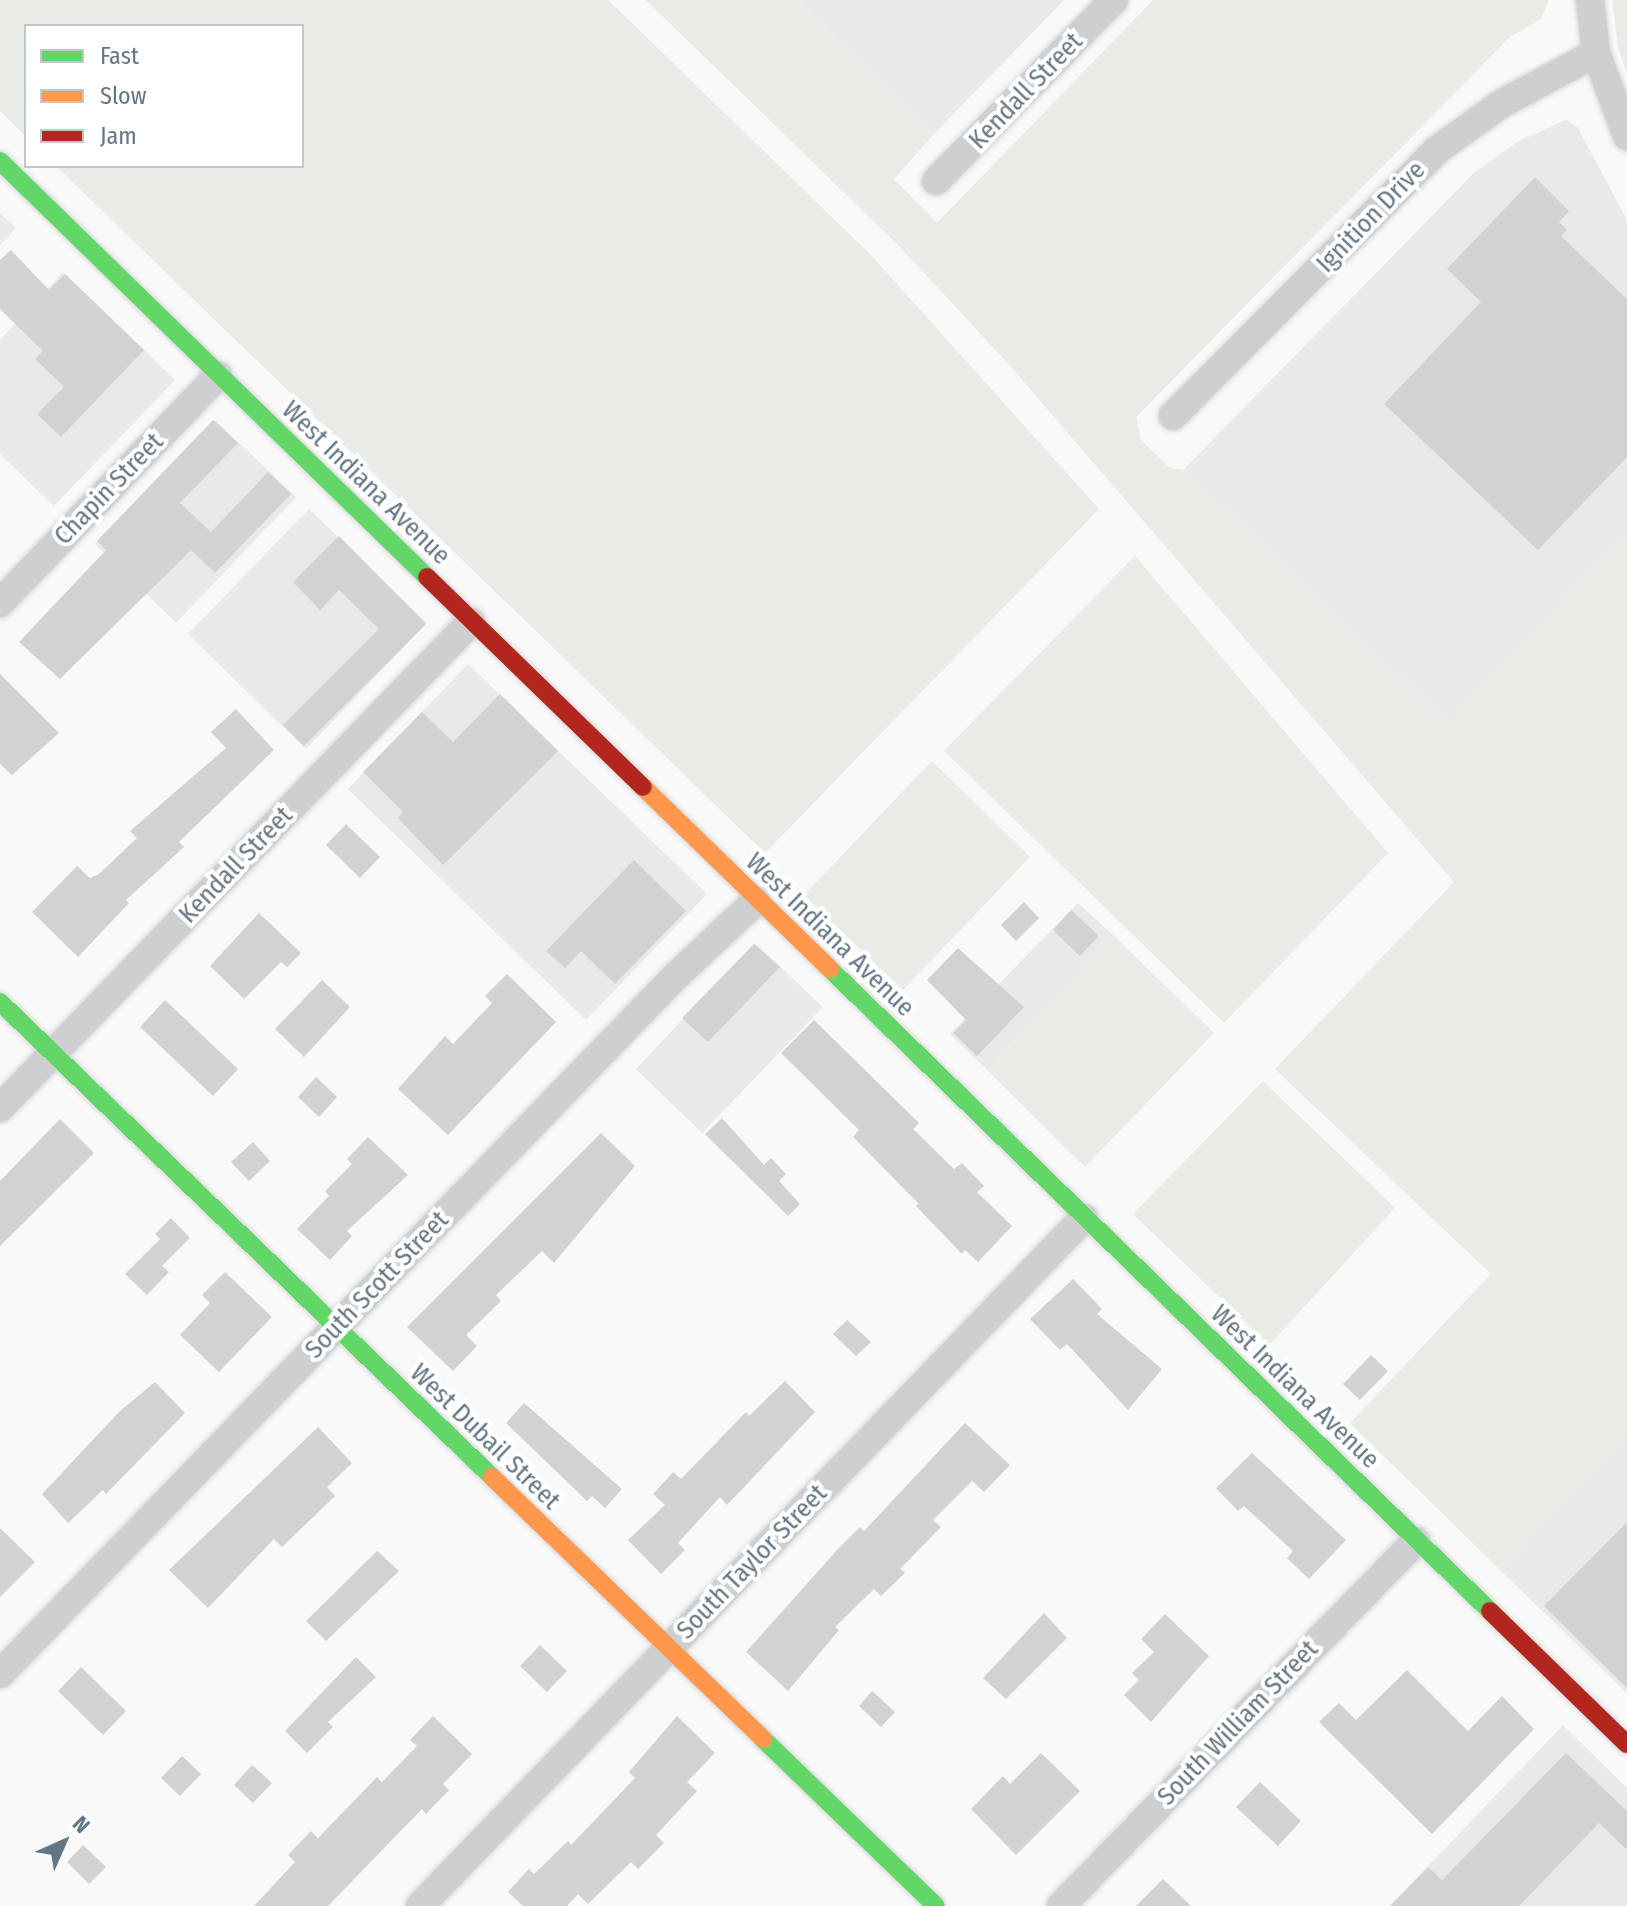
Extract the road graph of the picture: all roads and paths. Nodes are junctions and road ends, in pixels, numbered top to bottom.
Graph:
1 (1114, 0) edge
2 (1590, 0) edge
3 (1596, 53) junction
4 (1627, 136) edge
5 (0, 161) edge
6 (936, 181) dead end
7 (218, 376) junction
8 (1173, 416) dead end
9 (0, 603) edge
10 (471, 622) junction
11 (756, 901) junction
12 (0, 1002) edge
13 (52, 1053) junction
14 (0, 1108) edge
15 (1084, 1218) junction
16 (335, 1327) junction
17 (1416, 1541) junction
18 (667, 1649) junction
19 (0, 1674) edge
20 (1627, 1744) edge
21 (420, 1906) edge
22 (936, 1906) edge
23 (1061, 1906) edge

1 - 6 street, Kendall Street
2 - 3 street
3 - 4 street
3 - 8 street, Ignition Drive
5 - 7 street, West Indiana Avenue
7 - 9 street, Chapin Street
7 - 10 street, West Indiana Avenue
10 - 11 street, West Indiana Avenue
10 - 13 street, Kendall Street
11 - 15 street, West Indiana Avenue
11 - 16 street, South Scott Street
12 - 13 street, West Dubail Street
13 - 14 street, Kendall Street
13 - 16 street, West Dubail Street
15 - 17 street, West Indiana Avenue
15 - 18 street, South Taylor Street
16 - 18 street, West Dubail Street
16 - 19 street, South Scott Street
17 - 20 street, West Indiana Avenue
17 - 23 street, South William Street
18 - 21 street, South Taylor Street
18 - 22 street, West Dubail Street

